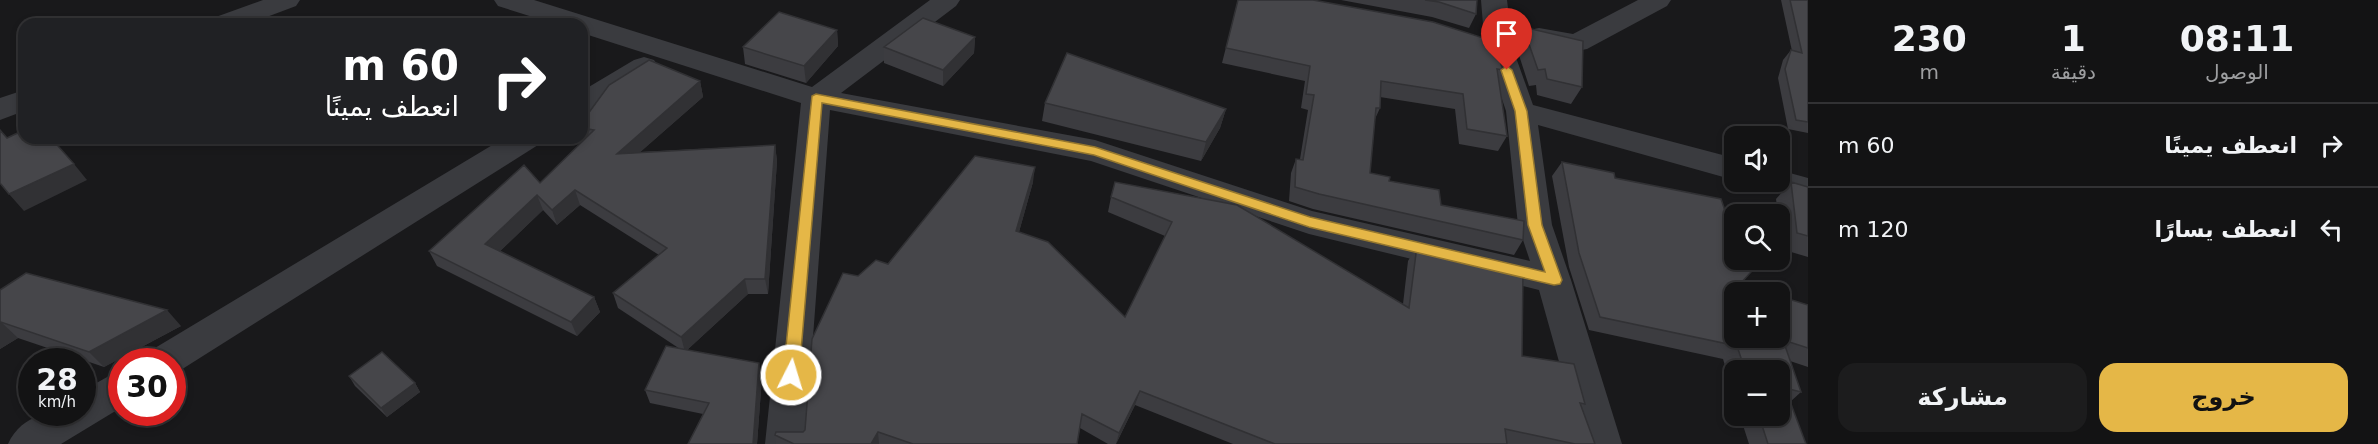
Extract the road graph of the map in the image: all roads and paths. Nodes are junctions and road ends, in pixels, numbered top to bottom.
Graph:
1 (287, 0) edge
2 (507, 0) edge
3 (947, 0) edge
4 (1658, 0) edge
5 (239, 18) edge
6 (564, 18) edge
7 (588, 26) edge
8 (1491, 30) edge
9 (668, 51) junction
10 (816, 98) junction
11 (588, 100) edge
12 (18, 102) edge
13 (0, 110) edge
14 (1521, 111) junction
15 (517, 144) edge
16 (1724, 166) edge
17 (1790, 184) edge
18 (1808, 189) edge
19 (1554, 280) junction
20 (186, 348) edge
21 (64, 426) edge
22 (28, 444) edge
23 (785, 444) edge
24 (1602, 444) edge

1 - 5 street
2 - 6 street
3 - 10 street
4 - 8 street
7 - 9 street
8 - 14 street
9 - 10 street
9 - 11 street
10 - 19 street
10 - 23 street
12 - 13 street
14 - 16 street
14 - 19 street
15 - 20 street
17 - 18 street
19 - 24 street
21 - 22 street

